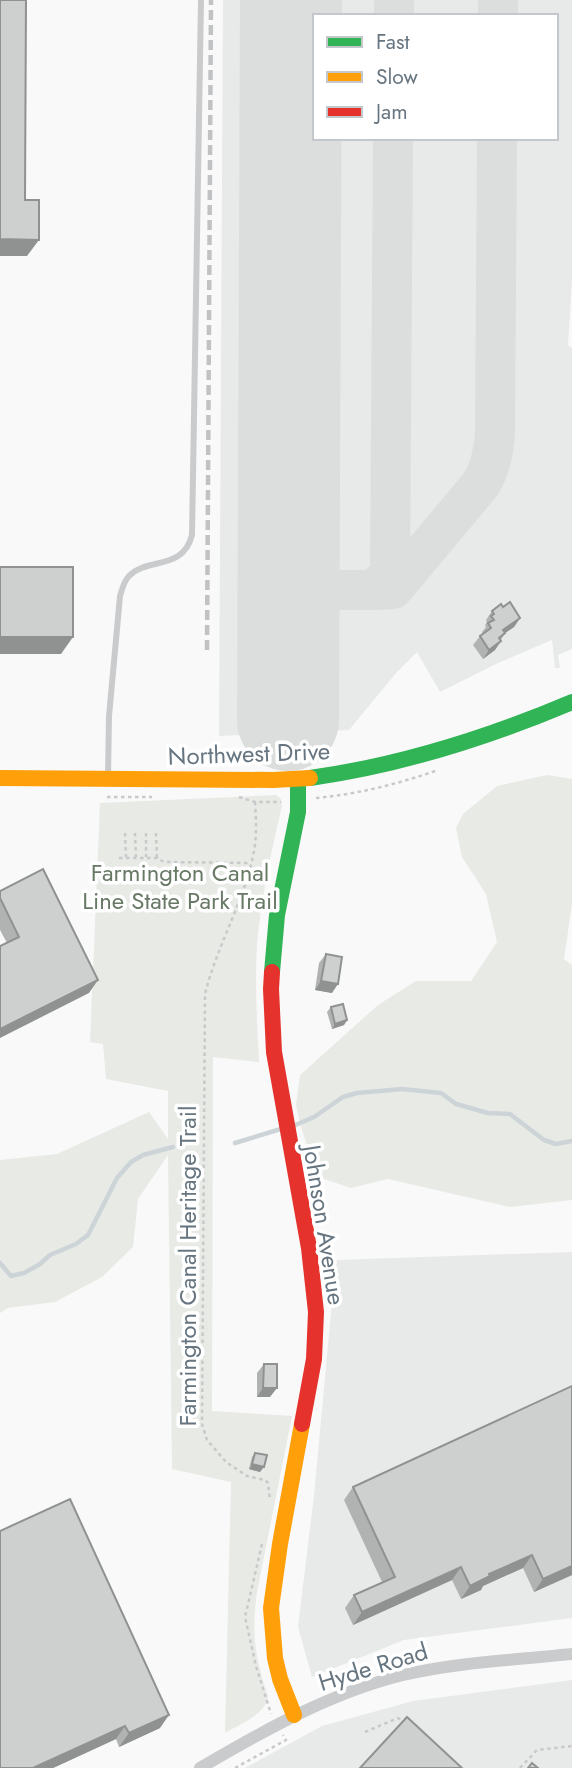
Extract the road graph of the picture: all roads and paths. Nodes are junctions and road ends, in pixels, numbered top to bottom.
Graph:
1 (201, 0) edge
2 (572, 702) edge
3 (0, 778) edge
4 (107, 779) junction
5 (298, 779) junction
6 (272, 803) dead end
7 (125, 833) dead end
8 (135, 833) dead end
9 (146, 833) dead end
10 (156, 833) dead end
11 (120, 858) dead end
12 (125, 858) junction
13 (136, 858) junction
14 (146, 858) junction
15 (157, 858) junction
16 (251, 863) junction
17 (270, 1505) dead end
18 (264, 1538) dead end
19 (572, 1654) edge
20 (271, 1714) dead end
21 (295, 1715) junction
22 (414, 1730) edge
23 (365, 1732) dead end
24 (284, 1736) dead end
25 (572, 1746) edge
26 (200, 1768) edge
27 (235, 1768) edge
28 (520, 1768) edge

1 - 4 lane
2 - 5 street, Northwest Drive
3 - 4 street, Northwest Drive
4 - 5 street, Northwest Drive
5 - 21 street, Johnson Avenue
6 - 16 path, Farmington Canal Heritage Trail
7 - 12 path
8 - 13 path
9 - 14 path
10 - 15 path
11 - 12 path
12 - 13 path
13 - 14 path
14 - 15 path
15 - 16 path
16 - 17 path, Farmington Canal Heritage Trail
18 - 20 path
19 - 21 street, Hyde Road
21 - 26 street, Hyde Road
22 - 23 path
24 - 27 path
25 - 28 path

